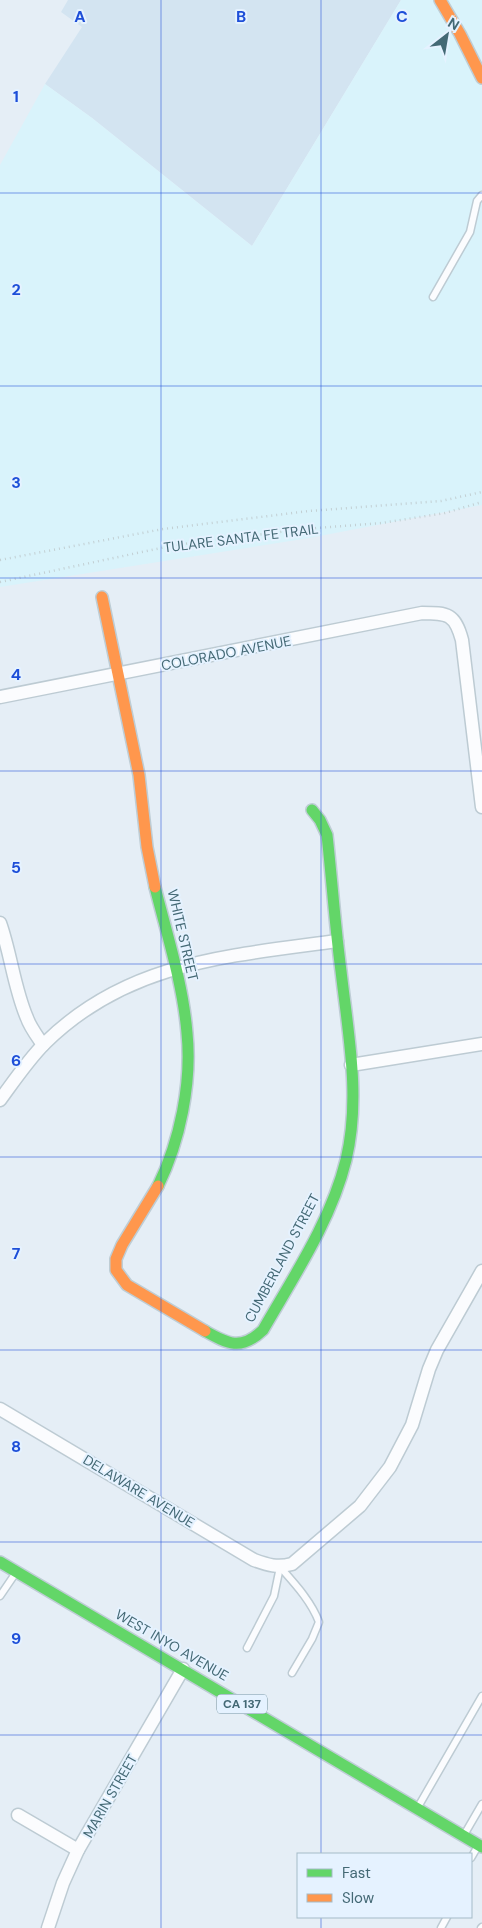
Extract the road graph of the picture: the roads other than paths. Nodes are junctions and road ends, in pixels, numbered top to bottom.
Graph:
1 (440, 0) edge
2 (482, 78) edge
3 (482, 195) edge
4 (433, 297) dead end
5 (102, 597) dead end
6 (119, 675) junction
7 (0, 698) edge
8 (482, 807) edge
9 (312, 810) dead end
10 (0, 923) edge
11 (337, 941) junction
12 (176, 968) junction
13 (482, 1044) edge
14 (43, 1045) junction
15 (351, 1065) junction
16 (0, 1100) edge
17 (482, 1270) edge
18 (243, 1344) joint
19 (0, 1409) edge
20 (0, 1562) edge
21 (280, 1567) junction
22 (16, 1572) junction
23 (0, 1596) edge
24 (247, 1648) dead end
25 (183, 1669) junction
26 (292, 1673) dead end
27 (482, 1696) edge
28 (482, 1804) edge
29 (417, 1808) junction
30 (18, 1815) dead end
31 (463, 1836) junction
32 (480, 1846) edge
33 (78, 1850) junction
34 (472, 1857) edge
35 (48, 1928) edge

1 - 2 street
3 - 4 lane
5 - 6 street, WHITE STREET
6 - 7 street, COLORADO AVENUE
6 - 8 street, COLORADO AVENUE
6 - 12 street, WHITE STREET
9 - 11 street, CUMBERLAND STREET
10 - 14 street
11 - 12 street
11 - 15 street, CUMBERLAND STREET
12 - 14 street
12 - 18 street, WHITE STREET
13 - 15 street
14 - 16 street
15 - 18 street, CUMBERLAND STREET
17 - 21 street
19 - 21 street, DELAWARE AVENUE
20 - 22 street, WEST INYO AVENUE / CA 137
21 - 24 lane
21 - 26 lane
22 - 23 lane
22 - 25 street, WEST INYO AVENUE / CA 137
25 - 29 street, WEST INYO AVENUE / CA 137
25 - 33 street, MARIN STREET
27 - 29 lane
28 - 31 lane
29 - 31 street, WEST INYO AVENUE / CA 137
30 - 33 street
31 - 32 street, WEST INYO AVENUE / CA 137
32 - 34 lane
33 - 35 street, MARIN STREET

